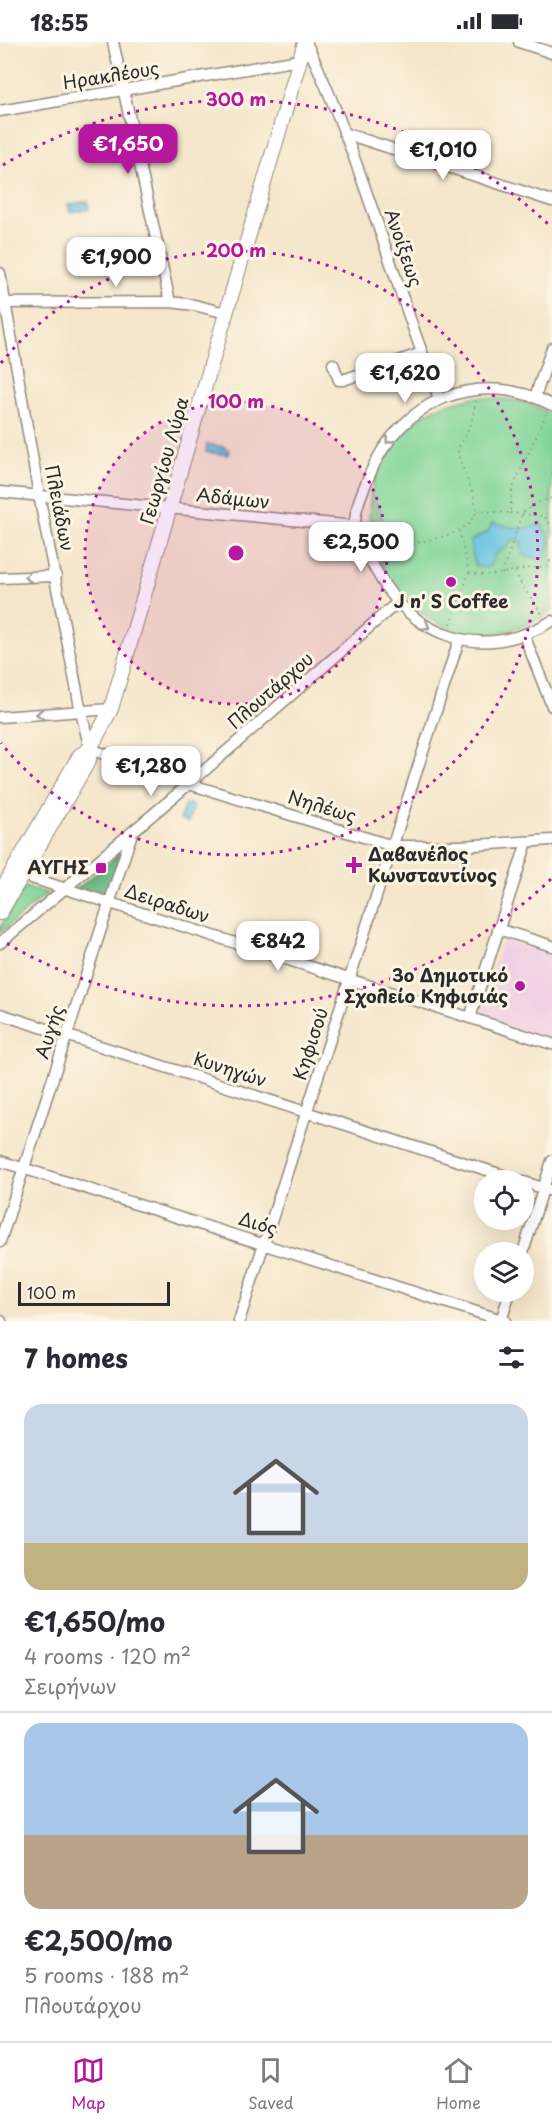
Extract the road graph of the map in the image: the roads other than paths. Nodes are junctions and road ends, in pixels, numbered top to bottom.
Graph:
1 (113, 42) edge
2 (306, 42) edge
3 (519, 42) edge
4 (552, 53) edge
5 (299, 60) junction
6 (124, 90) junction
7 (0, 111) edge
8 (344, 133) junction
9 (552, 201) edge
10 (0, 273) edge
11 (170, 302) junction
12 (3, 303) edge
13 (226, 314) junction
14 (552, 348) edge
15 (422, 353) junction
16 (333, 364) dead end
17 (535, 397) junction
18 (439, 399) junction
19 (551, 405) edge
20 (0, 492) edge
21 (39, 495) junction
22 (170, 508) junction
23 (355, 526) junction
24 (56, 576) junction
25 (0, 578) edge
26 (398, 602) junction
27 (550, 622) edge
28 (524, 635) junction
29 (459, 640) junction
30 (552, 706) edge
31 (111, 709) junction
32 (81, 712) junction
33 (0, 717) edge
34 (90, 749) junction
35 (189, 784) junction
36 (132, 832) junction
37 (552, 840) edge
38 (527, 842) junction
39 (393, 846) junction
40 (17, 873) junction
41 (64, 888) junction
42 (0, 893) edge
43 (109, 903) junction
44 (0, 913) edge
45 (498, 929) junction
46 (0, 944) edge
47 (552, 946) edge
48 (349, 980) junction
49 (0, 1014) edge
50 (470, 1018) junction
51 (66, 1035) junction
52 (552, 1044) edge
53 (307, 1112) junction
54 (0, 1161) edge
55 (552, 1161) edge
56 (23, 1169) junction
57 (487, 1170) edge
58 (548, 1190) edge
59 (0, 1242) edge
60 (527, 1242) edge
61 (264, 1244) junction
62 (508, 1302) edge
63 (239, 1321) edge
64 (503, 1321) edge

1 - 6 street
2 - 5 main road, Γεωργίου Λύρα
2 - 8 street, Ανοίξεως
3 - 4 street
5 - 6 street, Ηρακλέους
5 - 13 main road, Γεωργίου Λύρα
6 - 7 street, Ηρακλέους
6 - 11 street
8 - 9 street
8 - 15 street, Ανοίξεως
10 - 12 street, Πλειάδων
11 - 12 street
11 - 13 street
12 - 21 street, Πλειάδων
13 - 22 main road, Γεωργίου Λύρα
14 - 17 street
15 - 16 street
15 - 18 street, Ανοίξεως
17 - 18 street
17 - 19 street
18 -> 23 street
20 - 21 street, Αδάμων
21 - 22 street, Αδάμων
21 - 24 street, Πλειάδων
22 - 23 street, Αδάμων
22 - 31 main road, Γεωργίου Λύρα
23 - 26 street
24 -> 25 street
24 - 32 street, Πλειάδων
26 -> 29 street
26 - 35 street, Πλουτάρχου
27 - 28 street
28 - 29 street
28 - 30 street
29 - 39 street, Κηφισού
31 - 32 street
31 - 34 main road, Γεωργίου Λύρα
32 -> 33 street
32 - 34 street, Πλειάδων
34 - 35 street, Νηλέως
34 - 40 main road, Γεωργίου Λύρα
35 - 36 street, Πλουτάρχου
35 - 39 street, Νηλέως
36 - 41 street, Πλουτάρχου
36 - 43 street, Αυγής
37 - 38 street, Νηλέως
38 - 39 street, Νηλέως
38 - 45 street
39 - 48 street, Κηφισού
40 - 41 street, Δειραδων
40 - 42 main road, Γεωργίου Λύρα
40 - 44 main road, Γεωργίου Λύρα
41 - 43 street, Δειραδων
41 - 46 street, Πλουτάρχου
43 - 48 street, Δειραδων
43 - 51 street, Αυγής
45 - 47 street
45 - 50 street
48 - 50 street, Δειραδων
48 - 53 street, Κηφισού
49 - 51 street, Κυνηγών
50 - 52 street, Δειραδων
51 - 53 street, Κυνηγών
51 - 56 street, Αυγής
53 - 57 street, Κυνηγών
53 - 61 street, Κηφισού
54 - 56 street, Διός
55 - 58 street
56 - 59 street, Αυγής
56 - 61 street, Διός
58 - 60 street
61 - 63 street, Κηφισού
61 - 64 street, Διός
62 - 64 street

